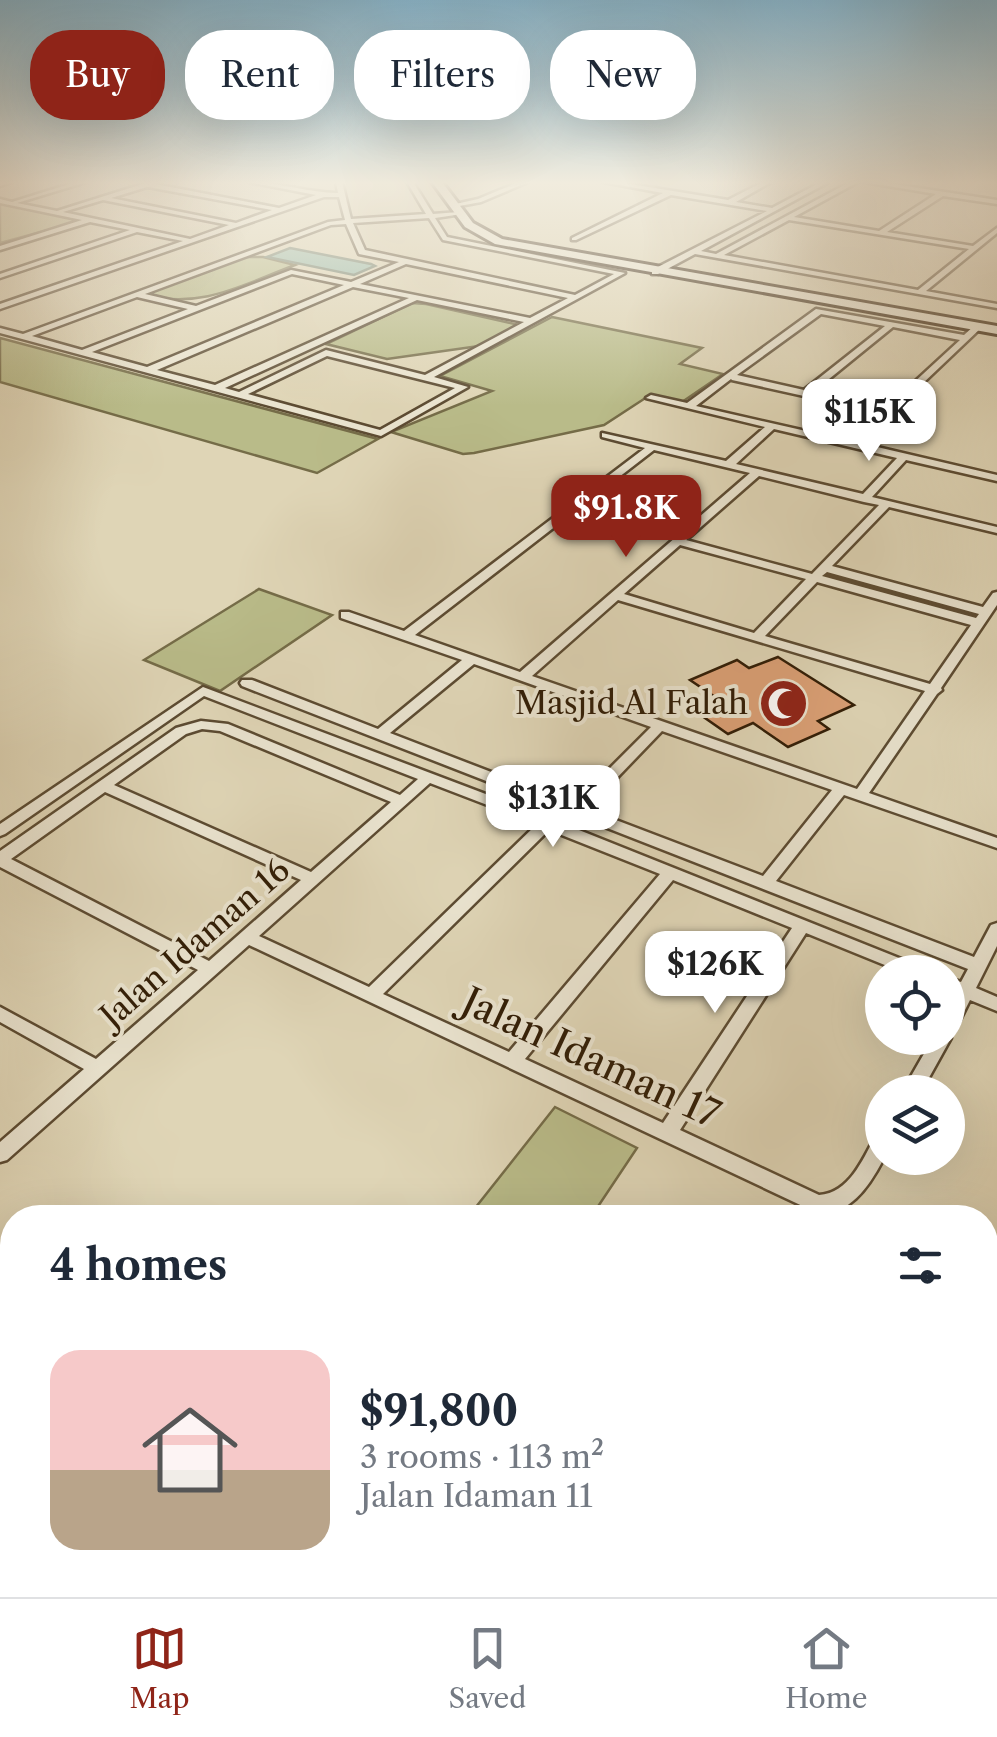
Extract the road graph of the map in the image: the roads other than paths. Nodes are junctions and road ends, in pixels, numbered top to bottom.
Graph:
1 (34, 257) edge
2 (58, 257) edge
3 (145, 257) edge
4 (236, 257) edge
5 (381, 257) edge
6 (538, 257) edge
7 (586, 257) edge
8 (595, 257) edge
9 (675, 257) edge
10 (685, 257) edge
11 (720, 257) edge
12 (964, 257) edge
13 (48, 260) junction
14 (678, 260) junction
15 (404, 262) junction
16 (654, 268) junction
17 (621, 272) junction
18 (0, 276) edge
19 (697, 278) junction
20 (355, 284) junction
21 (919, 293) junction
22 (134, 294) junction
23 (418, 297) junction
24 (574, 297) junction
25 (832, 302) junction
26 (997, 306) edge
27 (0, 307) edge
28 (195, 308) junction
29 (820, 312) junction
30 (531, 321) junction
31 (892, 325) junction
32 (0, 330) edge
33 (997, 332) edge
34 (969, 335) junction
35 (22, 336) junction
36 (84, 352) junction
37 (148, 370) junction
38 (732, 377) junction
39 (426, 378) junction
40 (216, 389) junction
41 (806, 393) junction
42 (241, 394) junction
43 (651, 398) dead end
44 (688, 406) junction
45 (887, 410) junction
46 (772, 426) junction
47 (605, 435) dead end
48 (853, 444) junction
49 (652, 448) junction
50 (904, 456) junction
51 (727, 466) junction
52 (756, 473) junction
53 (997, 478) edge
54 (864, 499) junction
55 (883, 508) junction
56 (997, 530) edge
57 (997, 540) edge
58 (679, 541) junction
59 (824, 568) junction
60 (813, 578) junction
61 (617, 596) junction
62 (997, 596) edge
63 (345, 615) dead end
64 (982, 618) junction
65 (404, 637) junction
66 (756, 638) junction
67 (471, 660) junction
68 (522, 678) junction
69 (247, 682) dead end
70 (935, 690) junction
71 (659, 726) junction
72 (381, 734) junction
73 (429, 777) junction
74 (102, 785) junction
75 (841, 790) junction
76 (860, 796) junction
77 (402, 801) junction
78 (578, 808) junction
79 (553, 826) junction
80 (0, 832) edge
81 (997, 843) edge
82 (0, 859) edge
83 (670, 873) junction
84 (312, 879) junction
85 (765, 884) junction
86 (802, 926) junction
87 (997, 929) edge
88 (246, 937) junction
89 (875, 955) edge
90 (979, 966) junction
91 (210, 969) junction
92 (967, 992) junction
93 (372, 994) junction
94 (965, 996) edge
95 (997, 1004) edge
96 (0, 1014) edge
97 (512, 1060) junction
98 (96, 1068) junction
99 (668, 1132) junction
100 (0, 1154) edge
101 (865, 1170) edge

1 - 13 street
2 - 13 street
3 - 27 street
4 - 22 street
5 - 15 street
6 - 17 street
7 - 16 main road
8 - 16 main road
9 - 16 street
10 - 14 street
11 - 21 street
12 - 21 street
13 - 18 street
14 - 16 street
14 - 19 main road
15 - 20 street
15 - 24 street
16 - 19 main road
17 - 19 main road
17 - 24 street
19 - 25 main road
20 - 23 street
20 - 28 street
20 - 37 street
21 - 26 street
22 - 28 street
22 - 35 street
23 - 30 street
23 - 40 street
24 - 30 street
25 - 29 street
25 - 34 main road
28 - 36 street
29 - 31 street
29 - 38 street
30 - 39 street
31 - 34 street
31 - 41 street
32 - 35 street
33 - 34 main road
34 - 45 street
35 - 36 street
36 - 37 street
37 - 40 street
38 - 41 street
38 - 44 street
39 - 42 street
39 - 42 street
40 - 42 street
41 - 45 street
43 - 44 street
44 - 46 street
45 - 48 street
46 - 48 street
46 - 51 street
47 - 49 street
48 - 50 street
49 - 51 street
49 - 65 street
50 - 53 street
50 - 54 street
51 - 52 street
52 - 54 street
52 - 58 street
54 - 55 street
55 - 56 street
55 - 57 street
55 - 59 street
58 - 60 street
58 - 61 street
59 - 60 street
59 - 64 street
60 - 64 street
60 - 66 street
61 - 66 street
61 - 68 street
62 - 64 street
63 - 65 street
64 - 70 street
65 - 67 street
66 - 70 street
67 - 68 street
67 - 72 street
68 - 71 street
69 - 72 street
70 - 76 street
71 - 75 street
71 - 78 street
72 - 78 street
73 - 77 street, Jalan Idaman 16
73 - 79 street
73 - 80 street
74 - 77 street
74 - 82 street
74 - 84 street
75 - 76 street
75 - 85 street
76 - 81 street
77 - 84 street, Jalan Idaman 16
78 - 79 street
78 - 85 street
79 - 83 street
79 - 93 street
82 - 91 street
83 - 86 street
83 - 97 street
84 - 88 street, Jalan Idaman 16
85 - 90 street
86 - 89 street
86 - 99 street
87 - 90 street
88 - 91 street, Jalan Idaman 16
88 - 93 street, Jalan Idaman 17
90 - 92 street
91 - 98 street, Jalan Idaman 16
92 - 94 street
92 - 95 street
93 - 97 street, Jalan Idaman 17
96 - 98 street
97 - 99 street, Jalan Idaman 17
98 - 100 street, Jalan Idaman 16
99 - 101 street, Jalan Idaman 17

